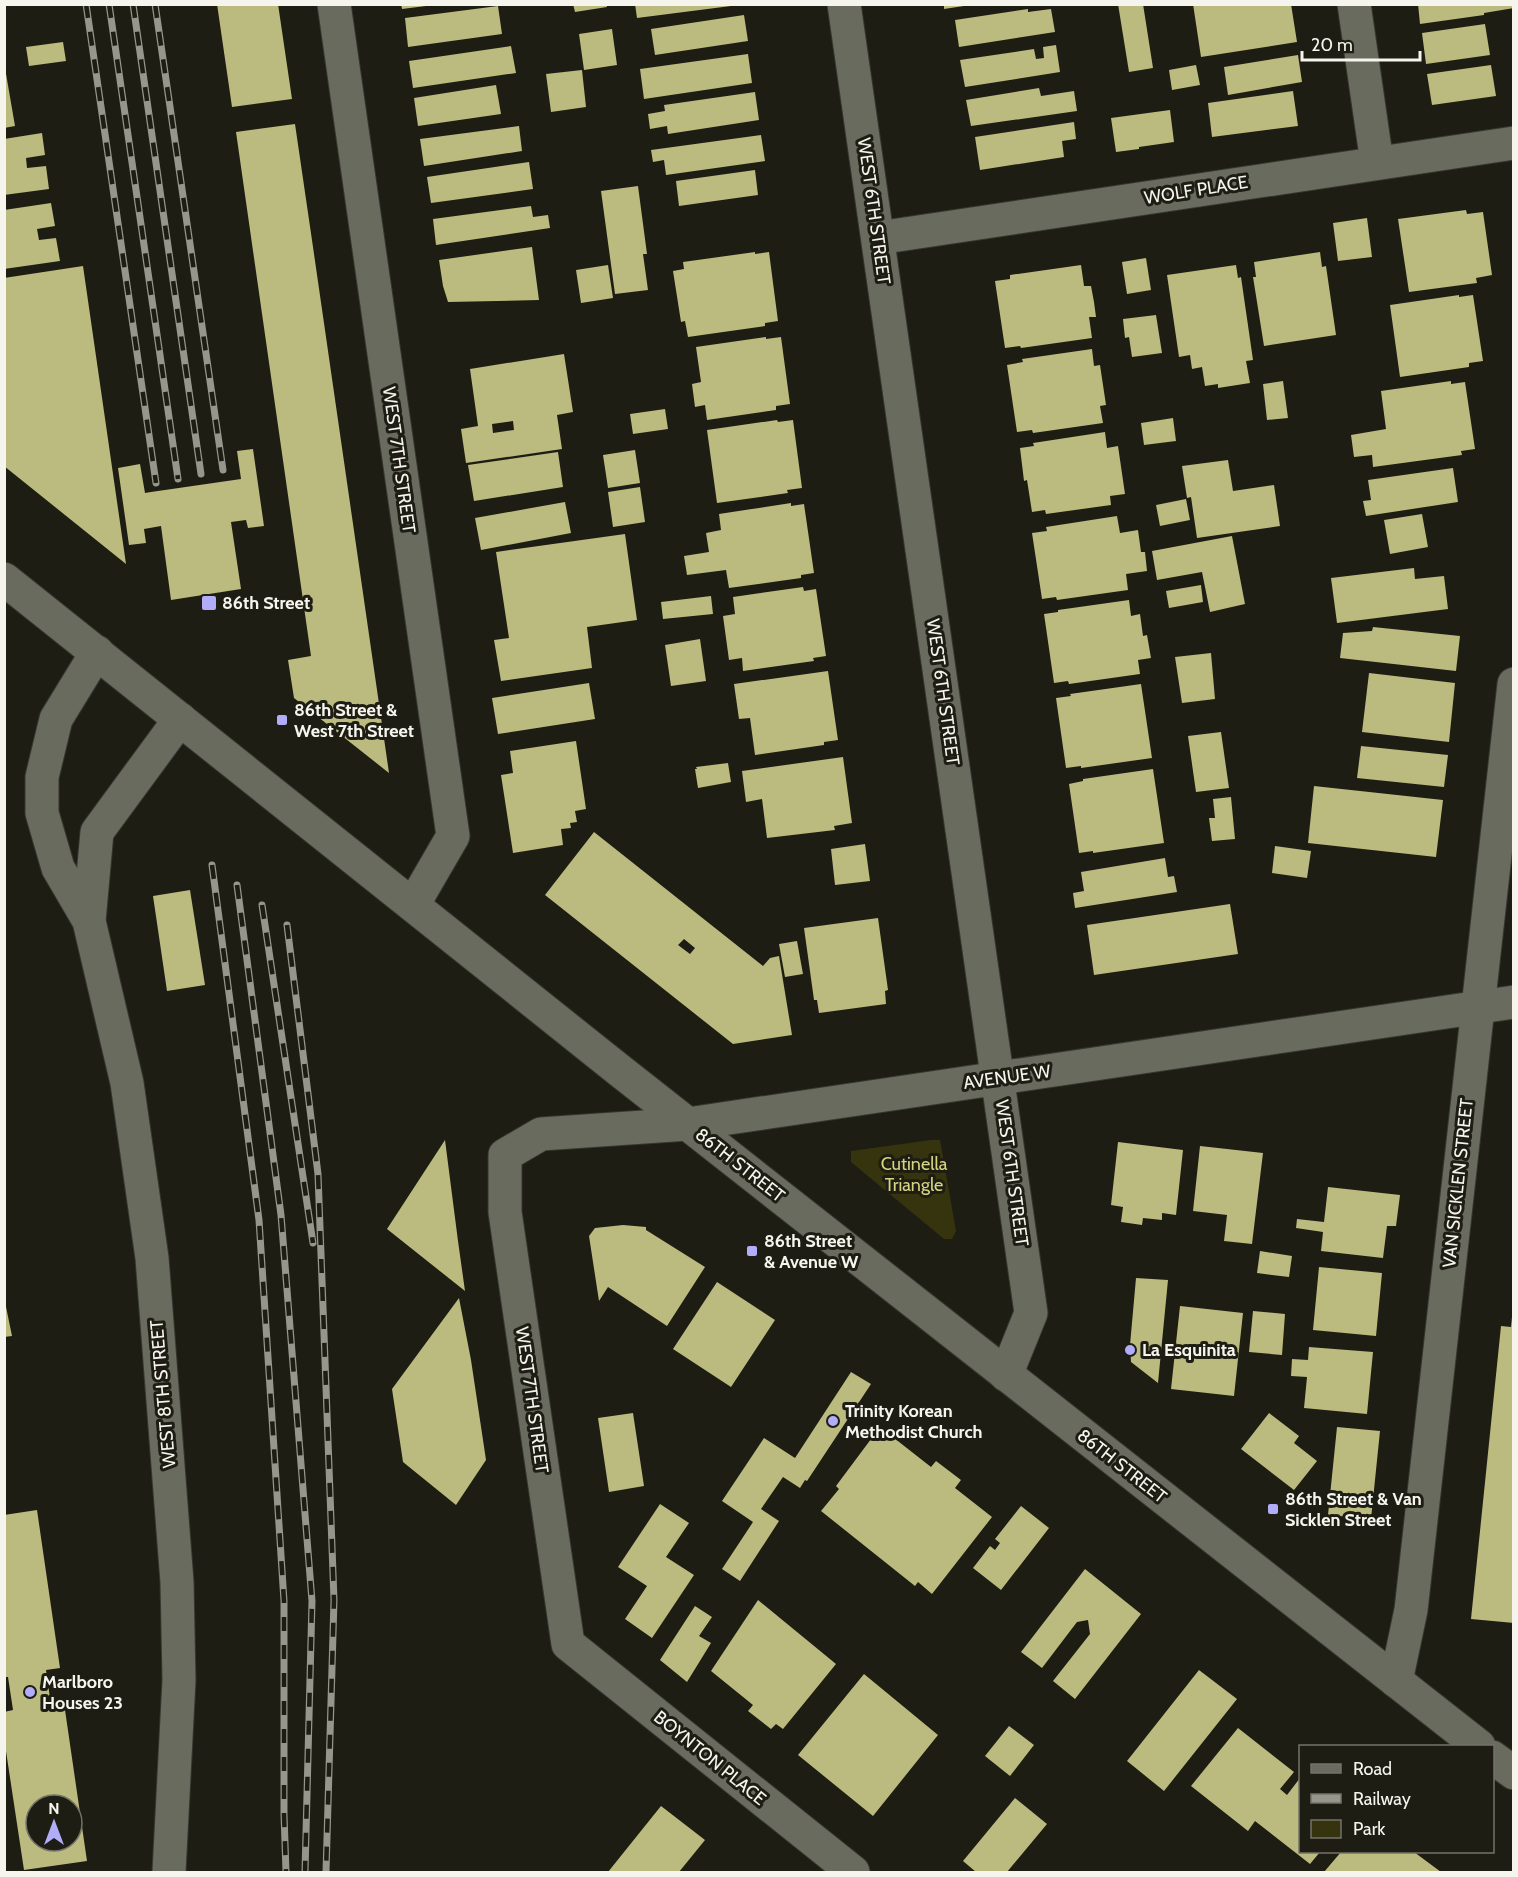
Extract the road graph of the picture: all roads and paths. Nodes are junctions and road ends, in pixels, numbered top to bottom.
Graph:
1 (334, 4) edge
2 (844, 4) edge
3 (1354, 4) edge
4 (1514, 142) edge
5 (1377, 163) junction
6 (878, 238) junction
7 (4, 579) edge
8 (98, 652) junction
9 (1514, 684) edge
10 (180, 719) junction
11 (413, 904) junction
12 (89, 921) junction
13 (1514, 1002) edge
14 (1478, 1007) junction
15 (998, 1078) junction
16 (688, 1124) junction
17 (505, 1155) joint
18 (1006, 1375) junction
19 (568, 1644) joint
20 (1396, 1681) junction
21 (1478, 1745) edge
22 (1494, 1758) edge
23 (1514, 1773) edge
24 (169, 1872) edge
25 (853, 1872) edge

1 - 11 street, WEST 7TH STREET
2 - 6 street, WEST 6TH STREET
3 - 5 street
4 - 5 street, WOLF PLACE
5 - 6 street, WOLF PLACE
6 - 15 street, WEST 6TH STREET
7 - 8 street, 86TH STREET
8 - 10 street, 86TH STREET
8 - 12 street, WEST 8TH STREET
9 - 14 street, VAN SICKLEN STREET
10 - 11 street, 86TH STREET
10 - 12 street, WEST 8TH STREET
11 - 16 street, 86TH STREET
12 - 24 street, WEST 8TH STREET
13 - 14 street, AVENUE W
14 - 15 street, AVENUE W
14 - 20 street, VAN SICKLEN STREET
15 - 16 street, AVENUE W
15 - 18 street, WEST 6TH STREET
16 - 17 street, AVENUE W
16 - 18 street, 86TH STREET
17 - 19 street, WEST 7TH STREET
18 - 20 street, 86TH STREET
19 - 25 street, BOYNTON PLACE
20 - 21 street, 86TH STREET
22 - 23 street

